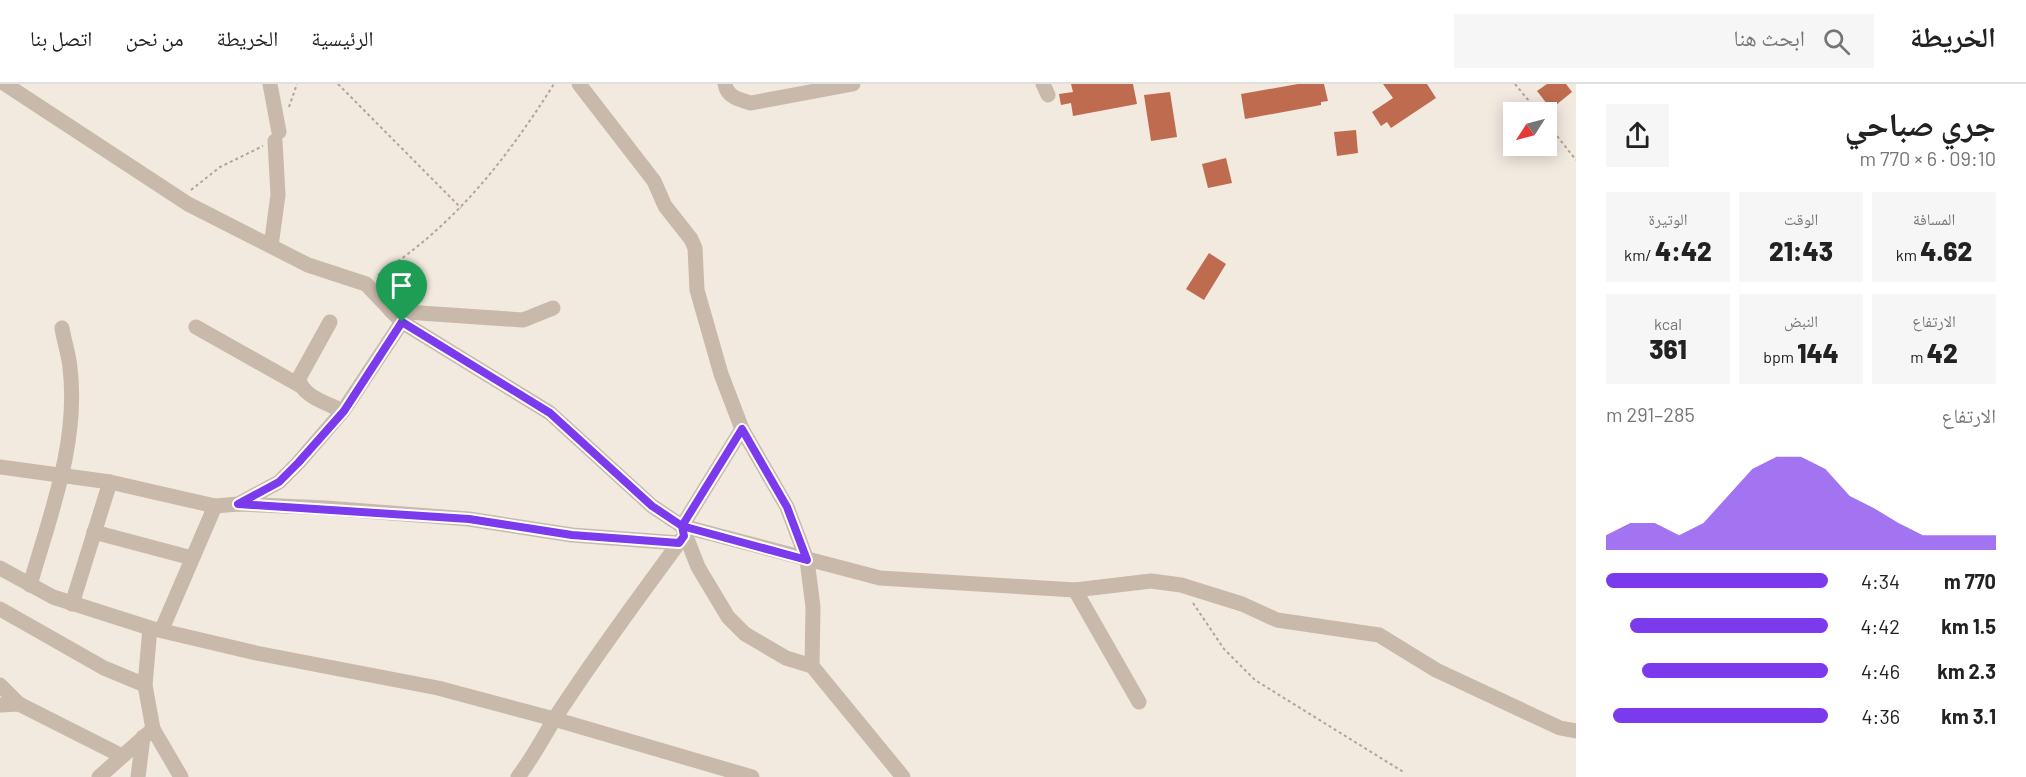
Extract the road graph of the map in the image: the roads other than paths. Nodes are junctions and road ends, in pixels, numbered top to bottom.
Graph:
1 (5, 84) edge
2 (270, 84) edge
3 (579, 84) edge
4 (725, 84) edge
5 (853, 84) edge
6 (0, 94) edge
7 (271, 246) junction
8 (554, 309) dead end
9 (391, 310) junction
10 (330, 322) dead end
11 (402, 322) junction
12 (196, 327) dead end
13 (62, 328) dead end
14 (299, 385) junction
15 (344, 411) junction
16 (742, 429) junction
17 (0, 466) edge
18 (62, 475) junction
19 (110, 482) junction
20 (238, 504) junction
21 (215, 506) junction
22 (94, 532) junction
23 (682, 535) junction
24 (192, 558) junction
25 (807, 560) junction
26 (0, 568) edge
27 (30, 585) junction
28 (1075, 590) junction
29 (72, 604) junction
30 (0, 609) edge
31 (156, 628) junction
32 (812, 666) junction
33 (0, 685) edge
34 (145, 686) junction
35 (1139, 702) dead end
36 (20, 704) junction
37 (0, 705) edge
38 (554, 719) junction
39 (1576, 731) edge
40 (148, 733) junction
41 (122, 756) junction
42 (99, 777) edge
43 (138, 777) edge
44 (182, 777) edge
45 (518, 777) edge
46 (752, 777) edge
47 (903, 777) edge

1 - 6 street
1 - 7 street
2 - 7 street
3 - 16 street
4 - 5 street
7 - 9 street
8 - 9 street
9 - 11 street
10 - 14 street
11 - 15 street
11 - 23 street
12 - 14 street
13 - 18 street
14 - 15 street
15 - 20 street
16 - 23 street
16 - 25 street
17 - 18 street
18 - 19 street
18 - 27 street
19 - 21 street
19 - 22 street
20 - 21 street
20 - 23 street
21 - 24 street
22 - 24 street
22 - 29 street
23 - 25 street
23 - 32 street
23 - 38 street
24 - 31 street
25 - 28 street
25 - 32 street
26 - 27 street
27 - 29 street
28 - 35 street
28 - 39 street
29 - 31 street
30 - 34 street
31 - 34 street
31 - 38 street
32 - 47 street
33 - 36 street
34 - 40 street
36 - 37 street
36 - 41 street
38 - 45 street
38 - 46 street
40 - 41 street
40 - 43 street
40 - 44 street
41 - 42 street

